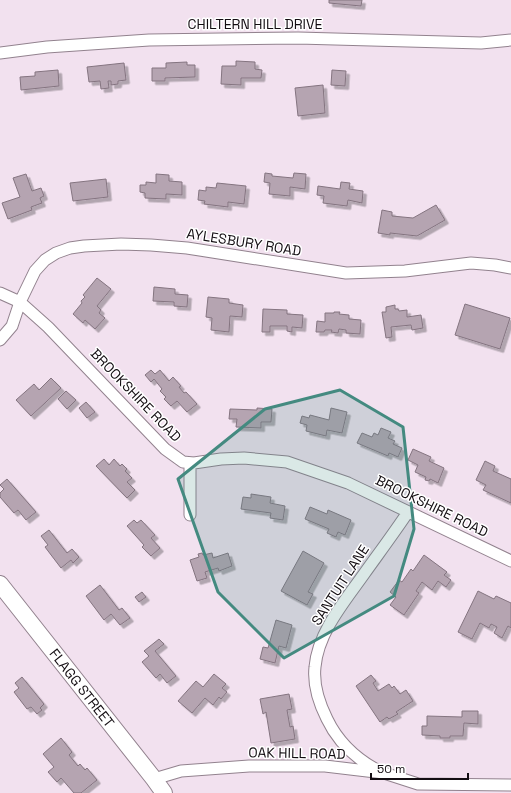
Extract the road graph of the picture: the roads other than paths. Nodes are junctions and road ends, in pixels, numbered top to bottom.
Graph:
1 (511, 40) edge
2 (0, 54) edge
3 (511, 268) edge
4 (0, 293) edge
5 (20, 302) junction
6 (0, 340) edge
7 (190, 463) junction
8 (408, 512) junction
9 (190, 515) dead end
10 (511, 561) edge
11 (0, 584) edge
12 (384, 773) junction
13 (154, 778) junction
14 (511, 785) edge
15 (164, 793) edge

1 - 2 street, CHILTERN HILL DRIVE
3 - 5 street, AYLESBURY ROAD
4 - 5 street
5 - 6 street
5 - 7 street, BROOKSHIRE ROAD
7 - 8 street, BROOKSHIRE ROAD
7 - 9 street
8 - 10 street, BROOKSHIRE ROAD
8 - 12 street, SANTUIT LANE
11 - 13 street, FLAGG STREET
12 - 13 street, OAK HILL ROAD
12 - 14 street, OAK HILL ROAD
13 - 15 street, FLAGG STREET

